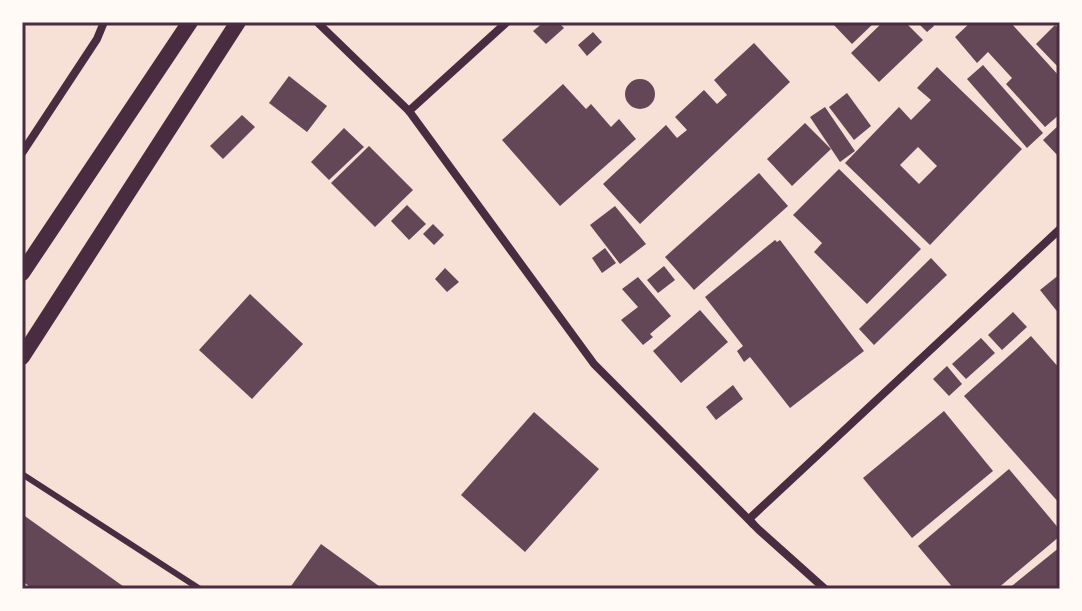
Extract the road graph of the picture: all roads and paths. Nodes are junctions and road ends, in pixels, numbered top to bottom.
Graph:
1 (104, 22) edge
2 (190, 22) edge
3 (238, 22) edge
4 (317, 22) edge
5 (507, 22) edge
6 (409, 111) junction
7 (22, 153) edge
8 (1060, 229) edge
9 (22, 273) edge
10 (22, 357) edge
11 (22, 474) edge
12 (759, 530) junction
13 (200, 589) edge
14 (825, 589) edge

1 - 7 street
2 - 9 main road
3 - 10 main road
4 - 6 street
5 - 6 street
6 - 12 street
8 - 12 street
11 - 13 lane
12 - 14 street

